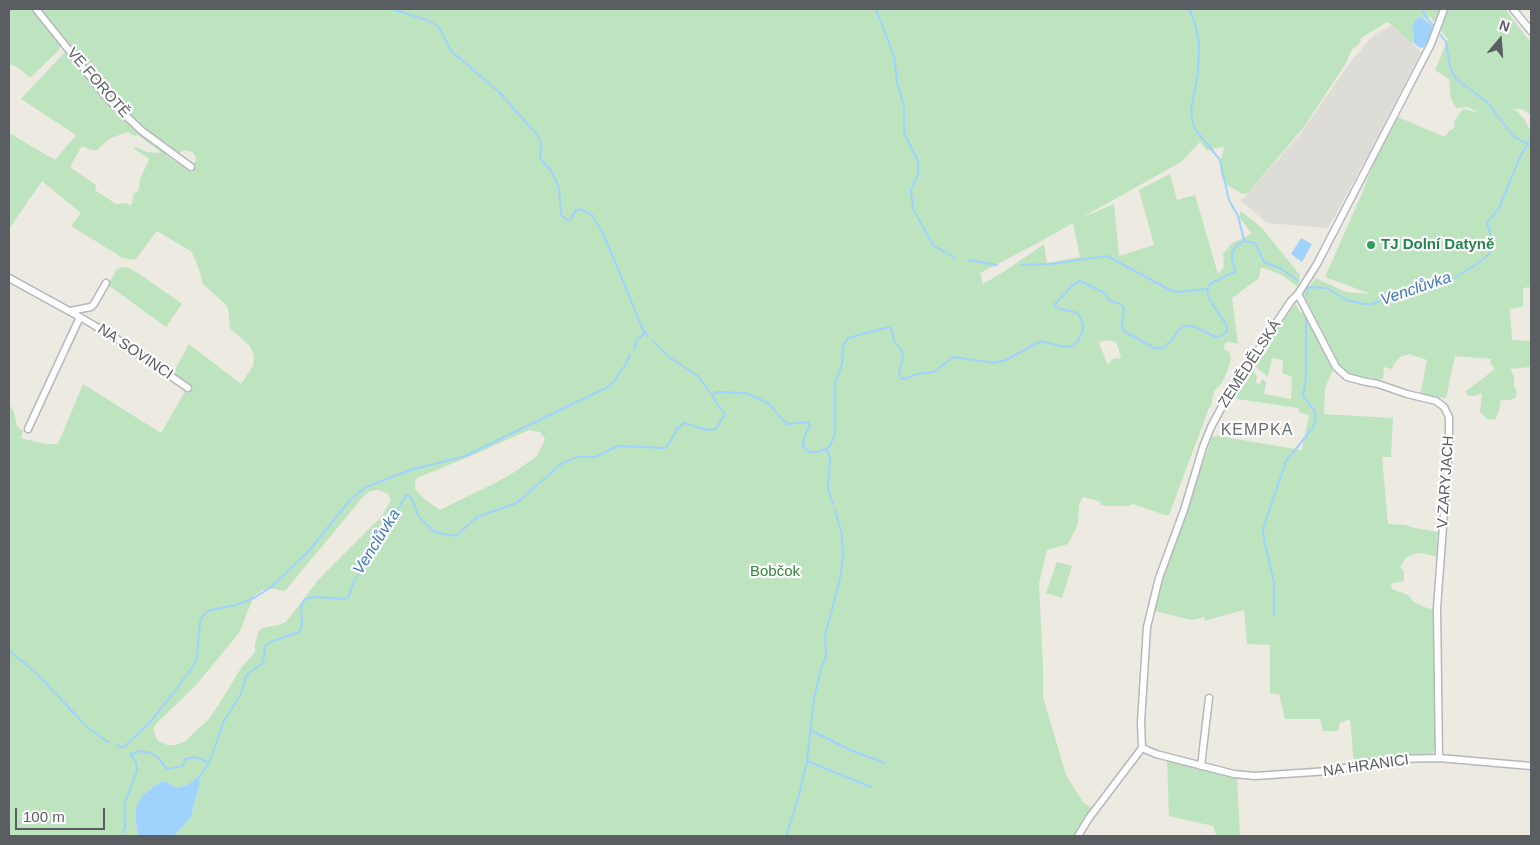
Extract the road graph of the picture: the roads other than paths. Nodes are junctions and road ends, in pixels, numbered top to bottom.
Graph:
1 (36, 9) edge
2 (1444, 9) edge
3 (1513, 9) edge
4 (1531, 32) edge
5 (191, 167) dead end
6 (9, 278) edge
7 (106, 282) dead end
8 (1298, 294) junction
9 (69, 311) junction
10 (80, 317) junction
11 (188, 388) dead end
12 (28, 429) dead end
13 (1209, 698) dead end
14 (1142, 748) junction
15 (1439, 758) junction
16 (1201, 766) junction
17 (1531, 766) edge
18 (1078, 836) edge

1 - 5 street, VE FOROTĚ
2 - 8 street, ZEMĚDĚLSKÁ
3 - 4 street
6 - 9 street, NA SOVINCI
7 - 9 street, NA SOVINCI
8 - 14 street, ZEMĚDĚLSKÁ
8 - 15 street, V ZARYJACH
9 - 10 street, NA SOVINCI
10 - 11 street, NA SOVINCI
10 - 12 street, NA SOVINCI
13 - 16 street
14 - 16 street, NA HRANICI
14 - 18 street
15 - 16 street, NA HRANICI
15 - 17 street, NA HRANICI

